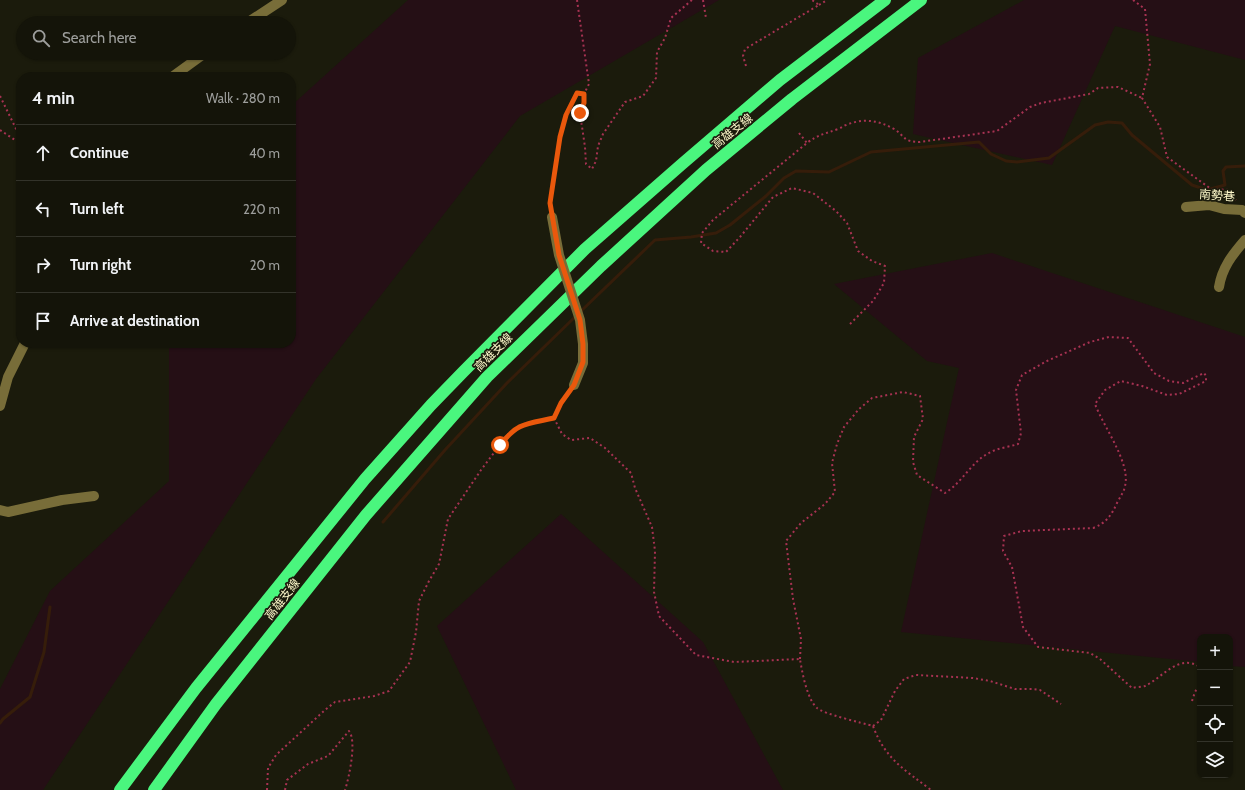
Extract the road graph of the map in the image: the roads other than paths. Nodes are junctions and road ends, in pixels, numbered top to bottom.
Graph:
1 (282, 0) edge
2 (886, 0) edge
3 (921, 0) edge
4 (258, 16) edge
5 (195, 60) edge
6 (179, 72) edge
7 (1186, 207) dead end
8 (1243, 211) edge
9 (552, 217) road end
10 (1245, 240) edge
11 (1219, 287) dead end
12 (22, 348) edge
13 (574, 385) road end
14 (1, 401) edge
15 (94, 496) dead end
16 (0, 510) edge
17 (120, 790) edge
18 (154, 790) edge

1 - 4 street
2 - 17 highway, 高雄支線
3 - 18 highway, 高雄支線
5 - 6 street
7 - 8 street, 南勢巷
9 - 13 street, bridge
10 - 11 street
12 - 14 street
15 - 16 street

